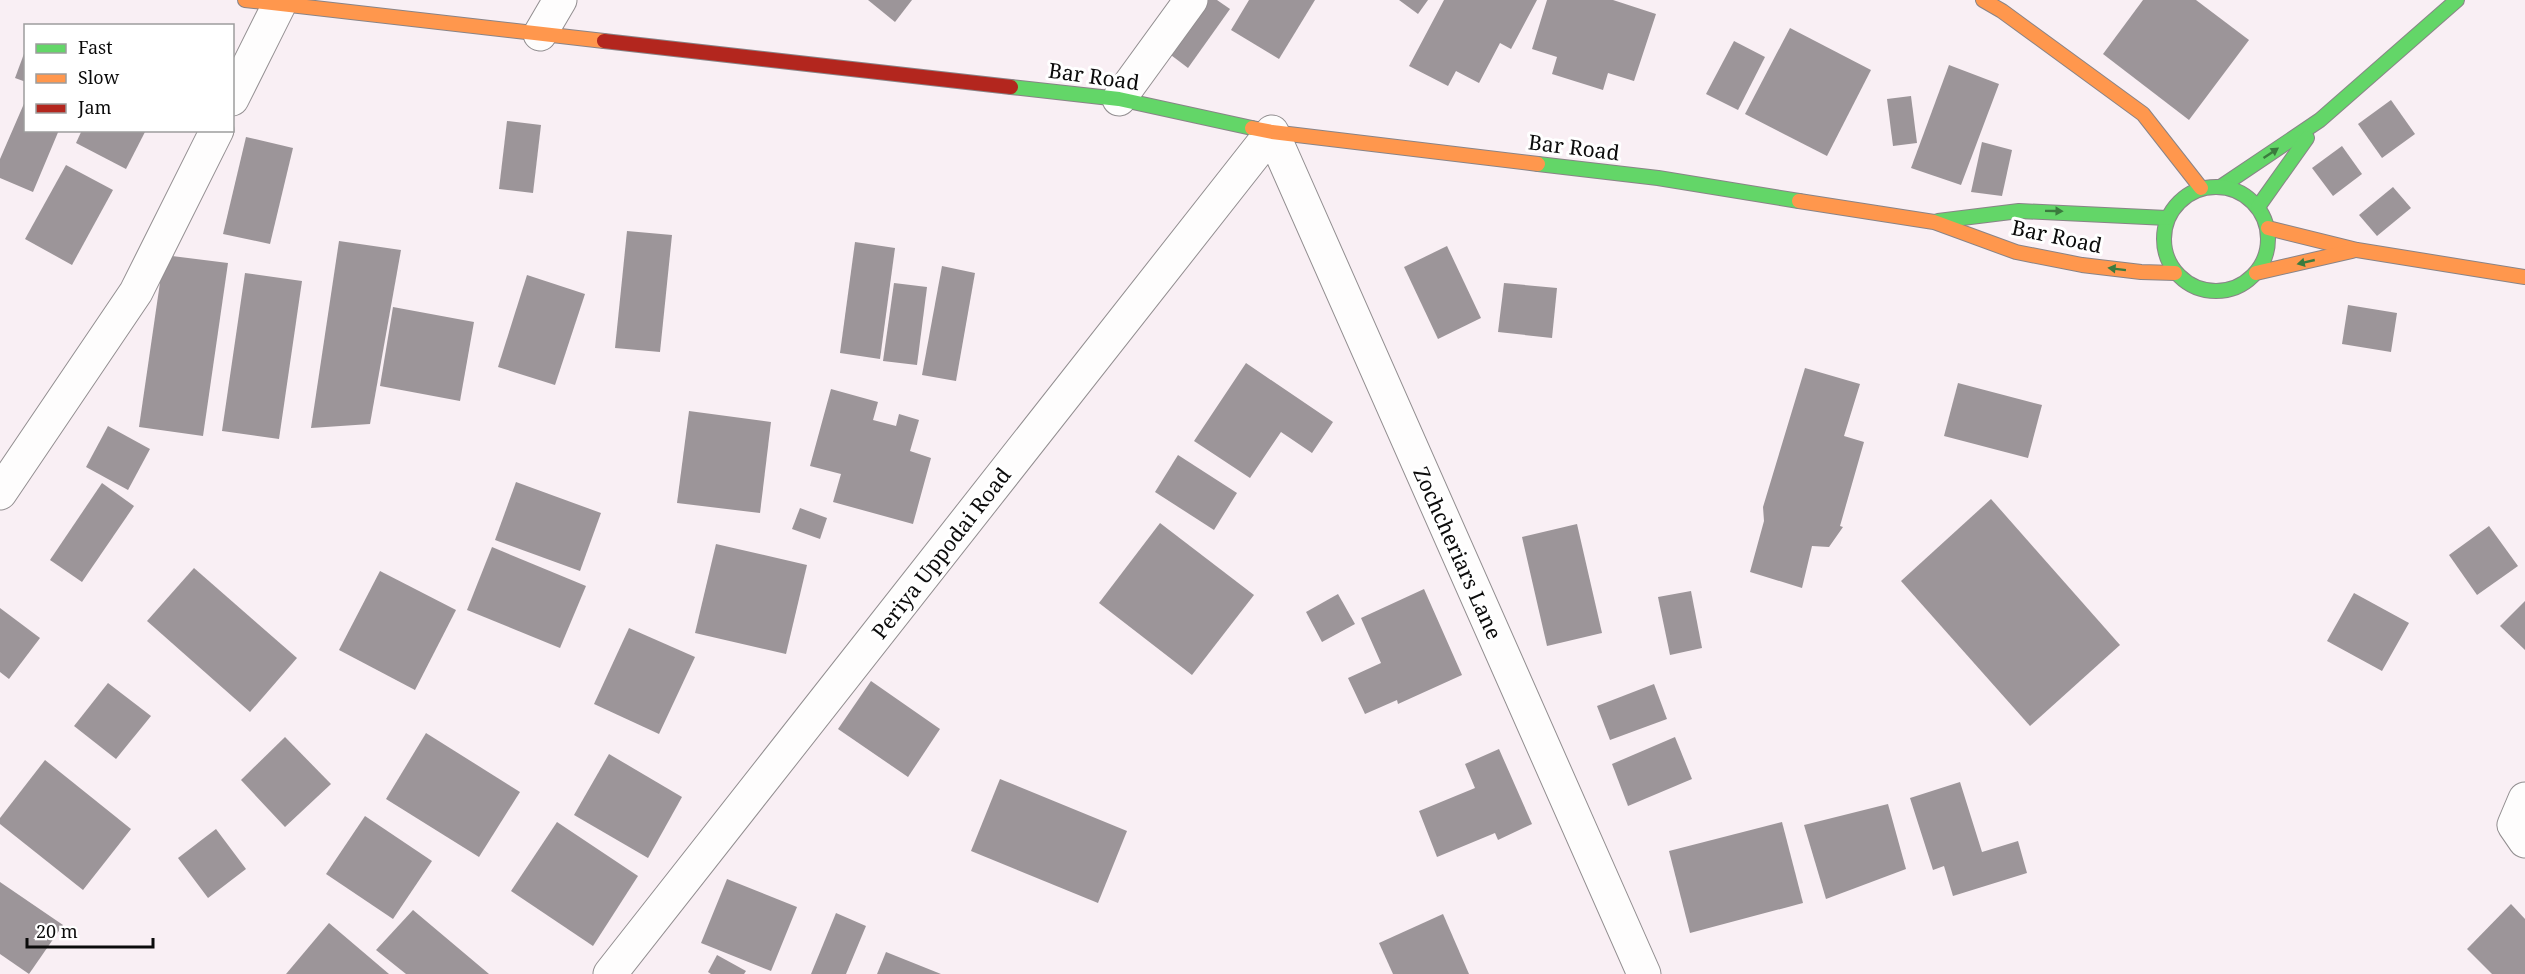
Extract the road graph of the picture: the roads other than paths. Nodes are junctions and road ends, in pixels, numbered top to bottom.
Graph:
1 (245, 0) edge
2 (560, 0) edge
3 (1191, 0) edge
4 (1983, 0) edge
5 (2457, 0) edge
6 (279, 5) junction
7 (540, 34) junction
8 (234, 95) edge
9 (1119, 99) junction
10 (2320, 120) junction
11 (216, 132) edge
12 (1272, 132) junction
13 (2222, 186) junction
14 (2201, 188) junction
15 (2258, 207) junction
16 (2167, 218) junction
17 (1934, 222) junction
18 (2268, 228) junction
19 (2356, 250) junction
20 (2175, 273) junction
21 (2256, 273) junction
22 (2525, 277) edge
23 (0, 493) edge
24 (2525, 799) edge
25 (2525, 841) edge
26 (610, 974) edge
27 (1644, 974) edge

1 - 6 main road, Bar Road
2 - 7 street
3 - 9 street
4 - 14 main road
5 - 10 main road
6 - 7 main road, Bar Road
6 - 8 street
7 - 9 main road, Bar Road
9 - 12 main road, Bar Road
13 -> 10 main road
10 - 15 main road
11 - 23 street
12 - 17 main road, Bar Road
12 - 26 street, Periya Uppodai Road
12 - 27 street, Zochcheriars Lane
13 - 14 main road
13 - 15 main road
14 - 16 main road
15 - 18 main road
17 -> 16 main road, Bar Road
16 - 20 main road
20 -> 17 main road, Bar Road
18 - 19 main road
18 - 21 main road
19 -> 21 main road
19 - 22 main road
20 - 21 main road
24 - 25 street

